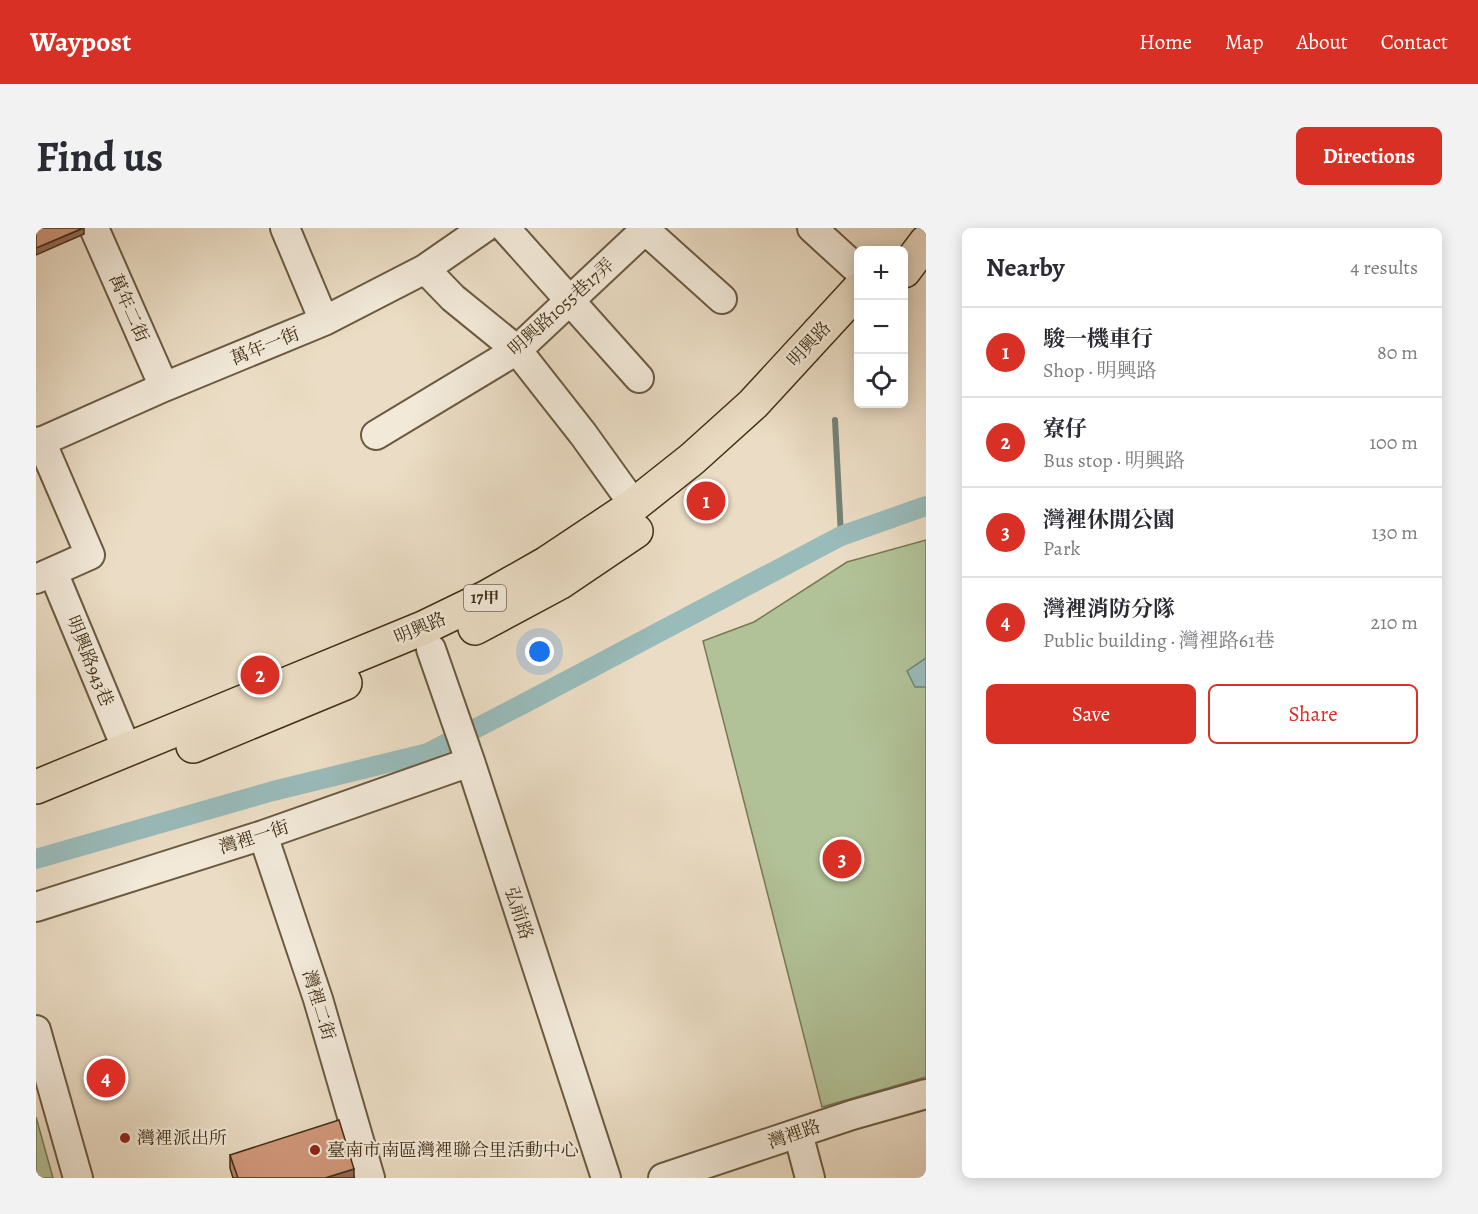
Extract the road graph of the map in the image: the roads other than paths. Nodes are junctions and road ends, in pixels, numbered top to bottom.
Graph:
1 (94, 228) edge
2 (285, 228) edge
3 (484, 228) edge
4 (505, 228) edge
5 (812, 228) edge
6 (908, 228) edge
7 (645, 229) edge
8 (926, 242) edge
9 (894, 246) edge
10 (908, 265) edge
11 (854, 266) edge
12 (425, 269) junction
13 (854, 294) edge
14 (722, 299) dead end
15 (570, 301) junction
16 (324, 321) junction
17 (854, 327) edge
18 (517, 350) junction
19 (639, 378) dead end
20 (164, 387) junction
21 (376, 435) dead end
22 (38, 442) edge
23 (634, 505) junction
24 (45, 575) edge
25 (431, 649) junction
26 (127, 750) junction
27 (470, 761) junction
28 (36, 787) edge
29 (36, 811) edge
30 (263, 834) junction
31 (36, 907) edge
32 (36, 1030) edge
33 (926, 1095) edge
34 (798, 1133) junction
35 (78, 1178) edge
36 (370, 1178) edge
37 (606, 1178) edge
38 (663, 1178) edge
39 (810, 1178) edge

1 - 20 street, 萬年二街
2 - 16 street
3 - 12 street, 萬年一街
4 - 15 street
5 - 11 street
6 - 9 main road
7 - 14 street
7 - 15 street, 明興路1055巷17弄
8 - 10 main road
12 - 16 street, 萬年一街
12 - 18 street
13 - 23 main road, 明興路 / 17甲
15 - 18 street, 明興路1055巷17弄
15 - 19 street
16 - 20 street, 萬年一街
17 - 25 main road, 明興路 / 17甲
18 - 21 street, 明興路1055巷17弄
18 - 23 street
20 - 22 street, 萬年一街
22 - 24 street
23 - 26 main road, 明興路 / 17甲
24 - 26 street, 明興路943巷
25 - 27 street, 弘前路
25 - 29 main road, 明興路 / 17甲
26 - 28 main road, 明興路 / 17甲
27 - 30 street, 灣裡一街
27 - 37 street, 弘前路
30 - 31 street, 灣裡一街
30 - 36 street, 灣裡二街
32 - 35 street
33 - 34 street, 灣裡路
34 - 38 street, 灣裡路
34 - 39 street

